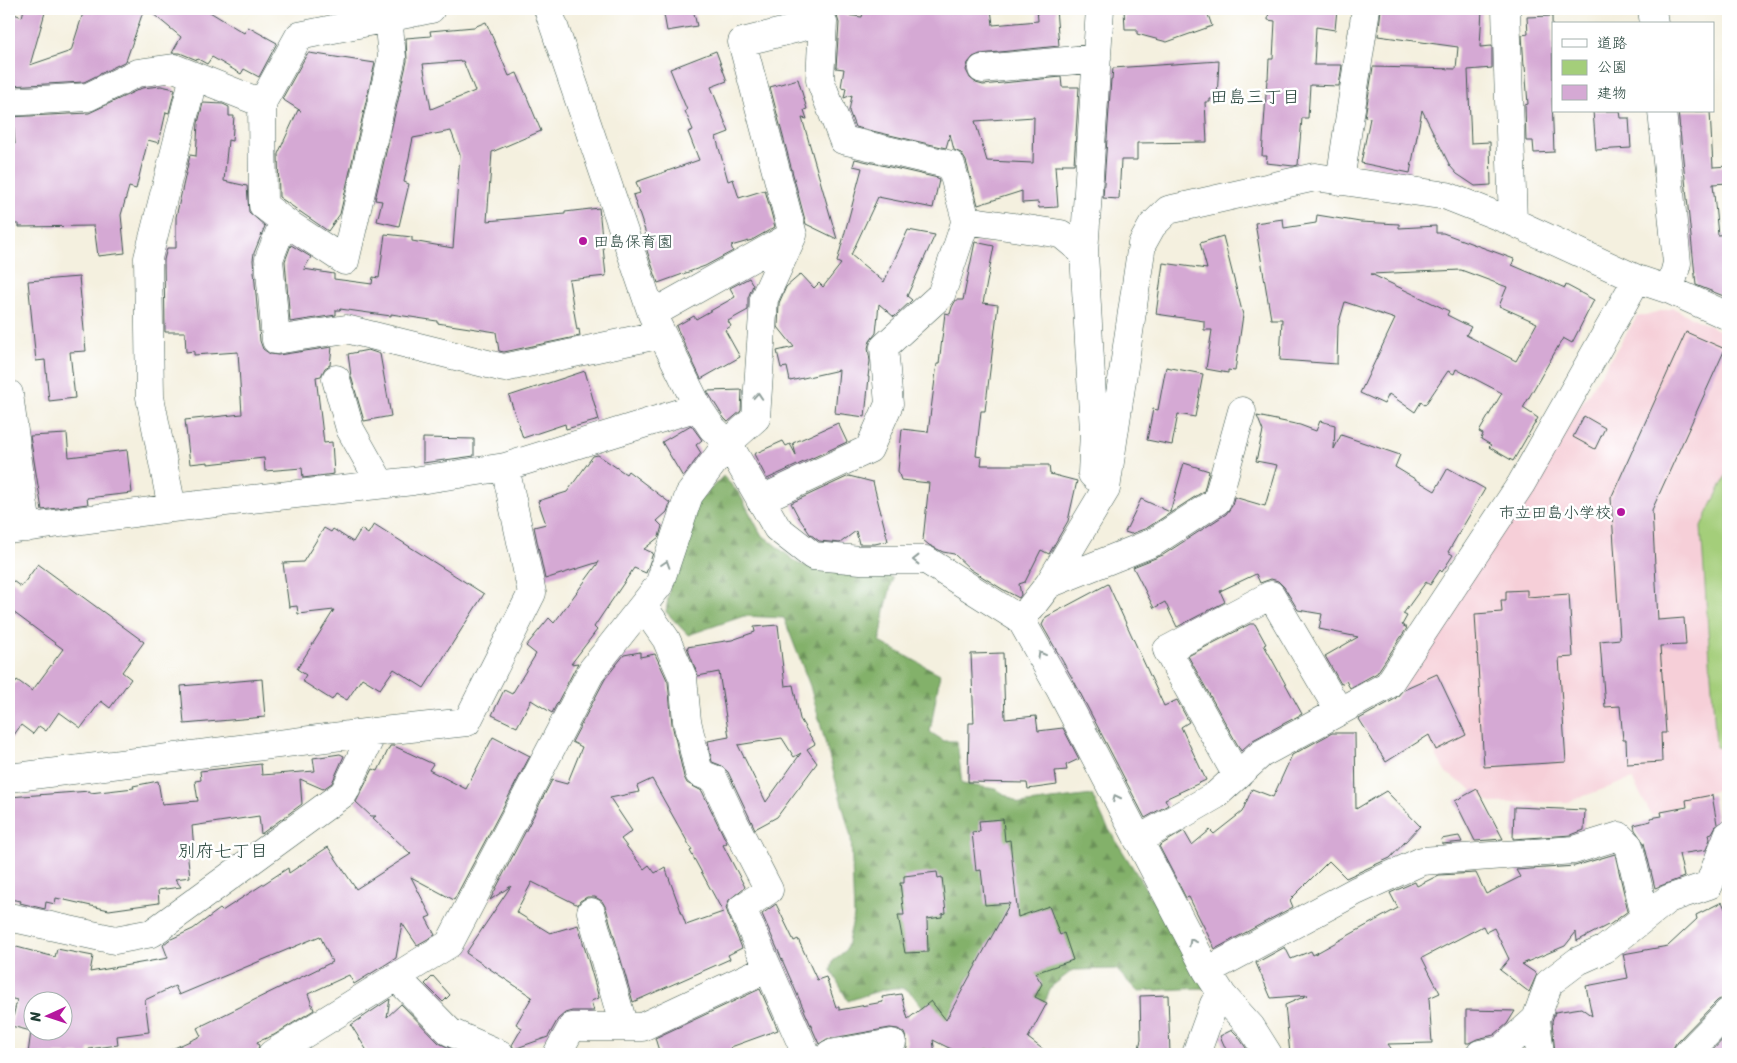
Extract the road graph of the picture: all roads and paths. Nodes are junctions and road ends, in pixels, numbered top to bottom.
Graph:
1 (431, 9) edge
2 (548, 9) edge
3 (1100, 9) edge
4 (1366, 9) edge
5 (1506, 9) edge
6 (1652, 9) edge
7 (828, 16) edge
8 (388, 17) junction
9 (1654, 22) edge
10 (1098, 58) junction
11 (982, 69) dead end
12 (194, 76) junction
13 (9, 102) edge
14 (262, 103) junction
15 (1662, 112) edge
16 (1340, 180) junction
17 (966, 220) junction
18 (284, 221) junction
19 (1513, 222) junction
20 (794, 235) junction
21 (1084, 253) junction
22 (1637, 280) junction
23 (1670, 290) junction
24 (1728, 316) edge
25 (657, 324) junction
26 (336, 379) dead end
27 (9, 394) edge
28 (1242, 411) dead end
29 (713, 426) junction
30 (504, 467) junction
31 (381, 484) junction
32 (1106, 489) junction
33 (760, 500) junction
34 (172, 508) junction
35 (18, 529) edge
36 (1049, 584) junction
37 (643, 606) junction
38 (1021, 620) junction
39 (1339, 711) junction
40 (373, 732) junction
41 (1237, 776) junction
42 (9, 778) edge
43 (1728, 835) edge
44 (1138, 840) junction
45 (591, 912) dead end
46 (1645, 916) junction
47 (9, 917) edge
48 (768, 968) junction
49 (1207, 971) junction
50 (397, 978) junction
51 (1224, 996) junction
52 (1728, 1012) edge
53 (1536, 1019) junction
54 (624, 1027) junction
55 (892, 1043) dead end
56 (272, 1054) edge
57 (500, 1054) edge
58 (557, 1054) edge
59 (806, 1054) edge
60 (830, 1054) edge
61 (1196, 1054) edge
62 (1268, 1054) edge
63 (1480, 1054) edge
64 (1540, 1054) edge
65 (1687, 1054) edge

1 - 8 street
2 - 25 street
3 - 10 street
4 - 16 street
5 - 19 street
6 - 9 street
7 - 17 street
7 - 20 street
8 - 14 street
8 - 18 street
10 - 11 street
10 - 21 street
12 - 13 street
12 - 14 street
12 - 34 street
14 - 18 street
15 - 23 street
16 - 19 street
16 - 32 street
17 - 21 street
17 - 33 street
18 - 25 street
19 - 22 street
20 - 25 street
29 -> 20 street
21 - 32 street
22 - 23 street
22 - 39 street
23 - 24 street
25 - 29 street
26 - 31 street
27 - 35 street
28 - 36 street
29 - 30 street
29 - 33 street
37 -> 29 street
30 - 31 street
30 - 40 street
31 - 34 street
32 - 36 street
38 -> 33 street
34 - 35 street
36 - 38 street
37 - 48 street
37 - 50 street
44 -> 38 street
39 - 41 street
39 - 41 street
40 - 42 street
40 - 47 street
41 - 44 street
43 - 46 street
49 -> 44 street
45 - 54 street
46 - 49 street
46 - 53 street
48 - 54 street
48 - 59 street
49 - 51 street
50 - 56 street
50 - 57 street
51 - 61 street
51 - 62 street
52 - 65 street
53 - 63 street
53 - 64 street
54 - 58 street
55 - 60 street

